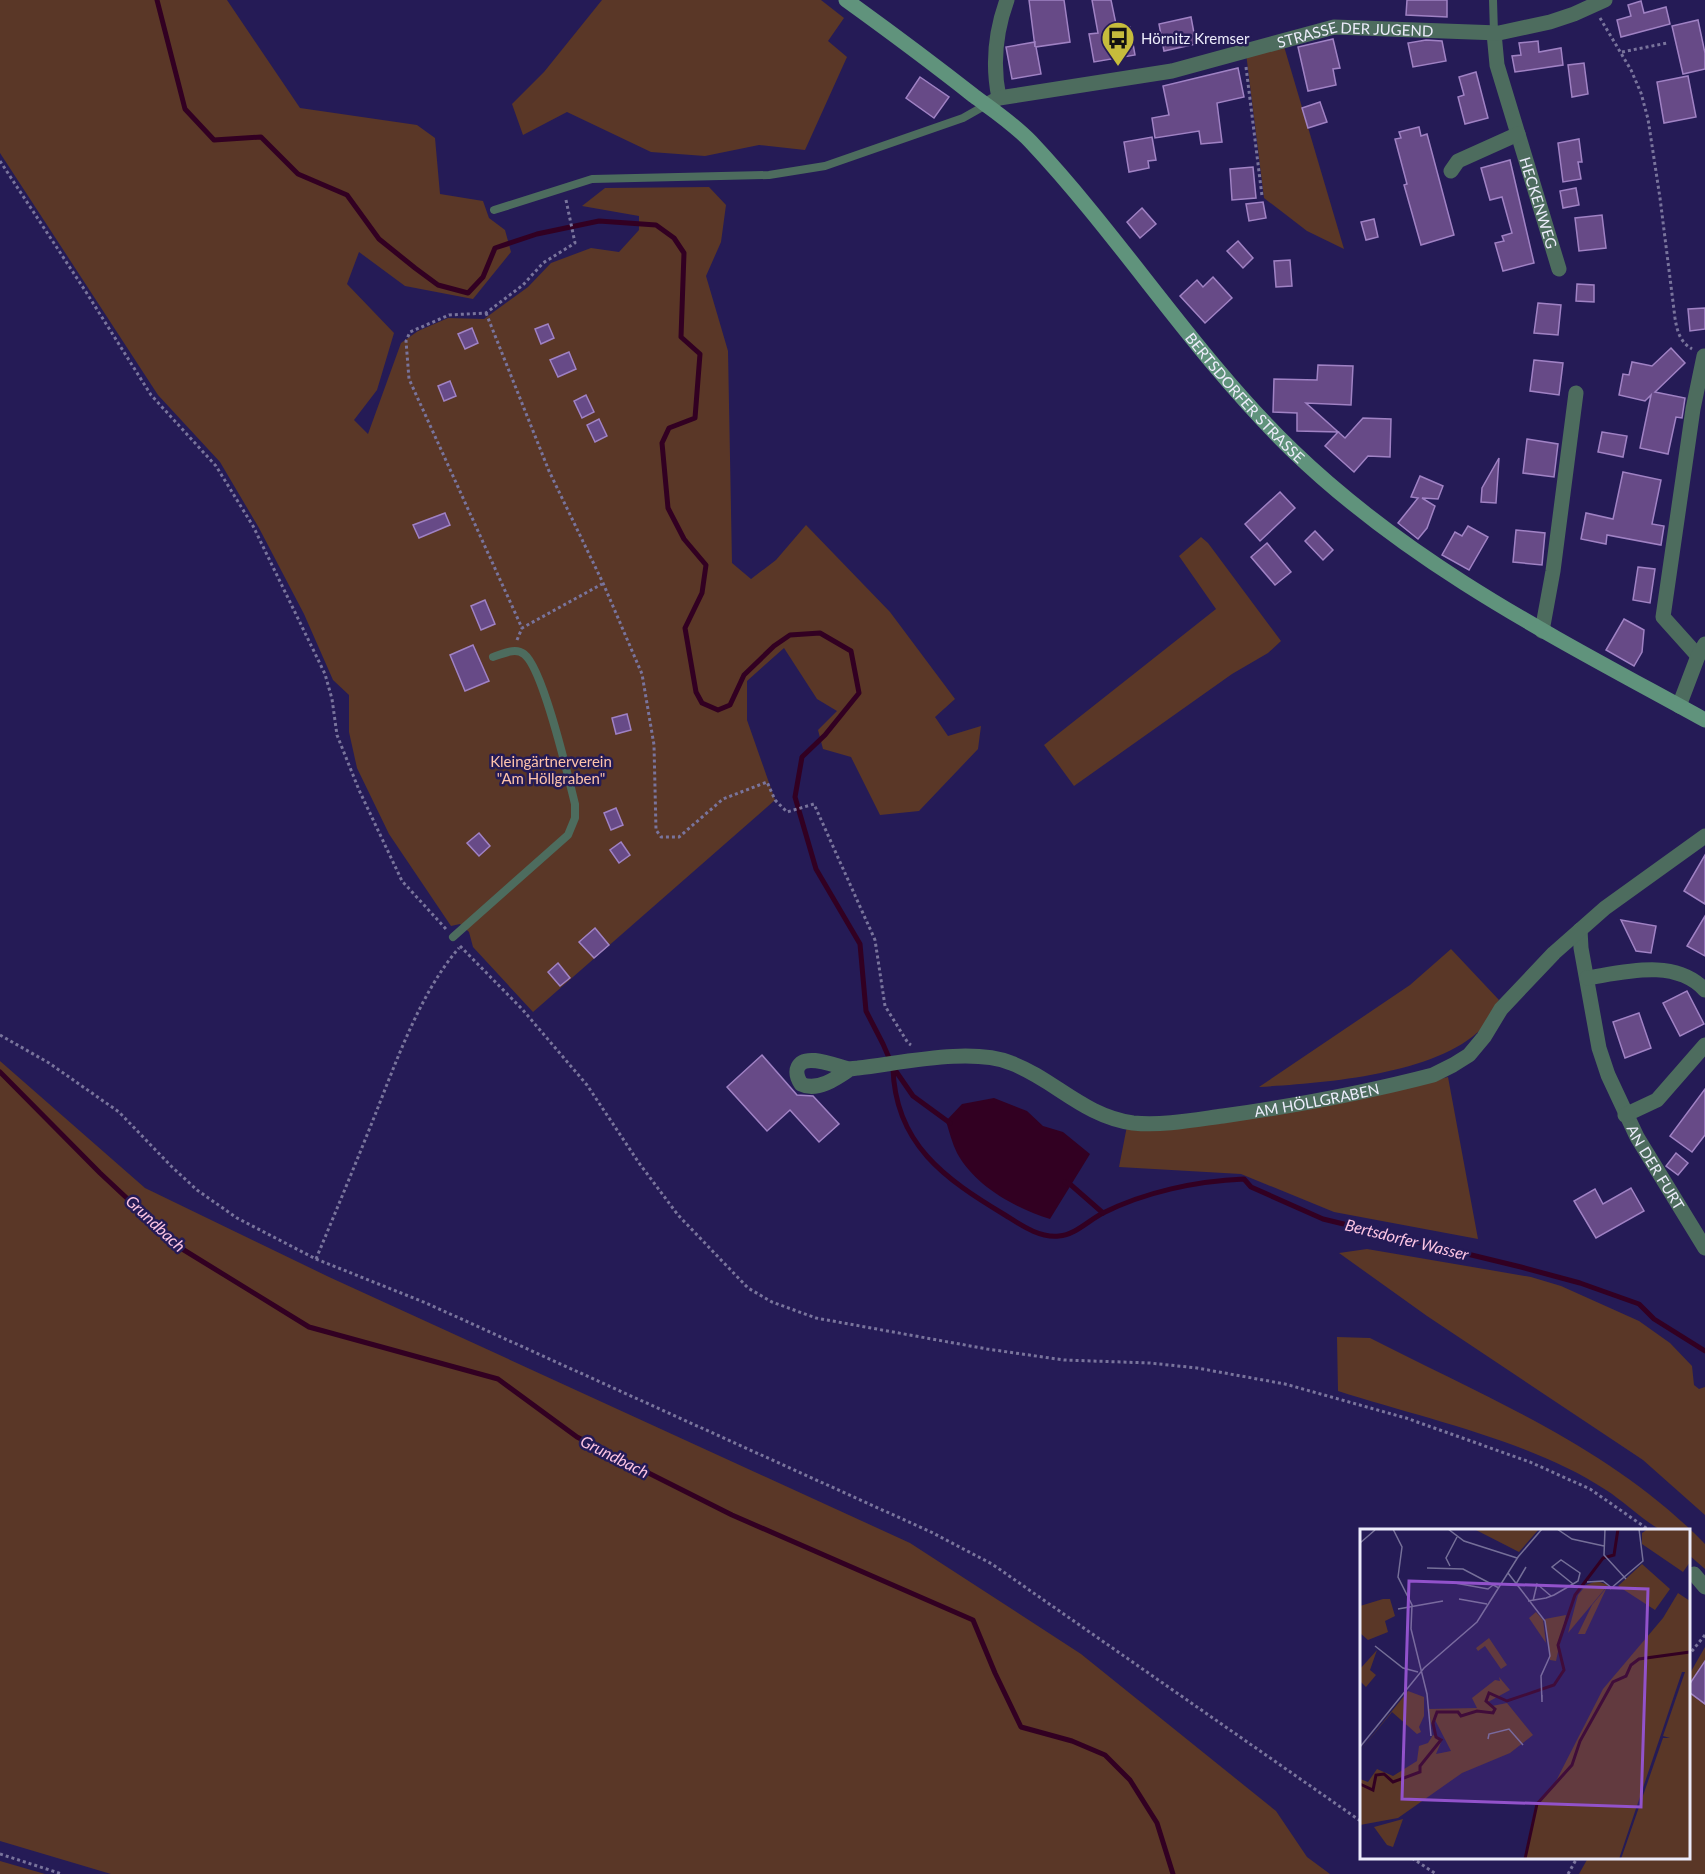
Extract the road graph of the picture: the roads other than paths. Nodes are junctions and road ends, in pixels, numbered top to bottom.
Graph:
1 (846, 0) edge
2 (1006, 0) edge
3 (1493, 0) edge
4 (1599, 3) edge
5 (1494, 33) junction
6 (992, 102) junction
7 (1518, 134) junction
8 (1452, 171) dead end
9 (494, 210) dead end
10 (1559, 269) dead end
11 (1704, 356) edge
12 (1576, 393) dead end
13 (1542, 631) junction
14 (1702, 650) edge
15 (493, 657) dead end
16 (1679, 706) junction
17 (1705, 720) edge
18 (1705, 836) edge
19 (1580, 930) junction
20 (453, 937) road end
21 (1587, 978) junction
22 (1705, 990) edge
23 (1705, 1045) edge
24 (850, 1069) dead end
25 (1625, 1115) junction
26 (1705, 1248) edge
27 (1694, 1574) dead end
28 (1705, 1587) edge

1 - 6 main road, BERTSDORFER STRASSE
2 - 6 street
3 - 5 lane
4 - 5 street, STRASSE DER JUGEND
5 - 6 street, STRASSE DER JUGEND
5 - 7 street, HECKENWEG
6 - 9 lane
6 - 13 main road, BERTSDORFER STRASSE
7 - 8 street, HECKENWEG
7 - 10 street, HECKENWEG
11 - 14 street
12 - 13 street
13 - 16 main road, BERTSDORFER STRASSE
14 - 16 street
15 - 20 lane
16 - 17 main road, BERTSDORFER STRASSE
18 - 19 street, AM HÖLLGRABEN
19 - 21 street, AN DER FURT
19 - 24 street, AM HÖLLGRABEN
21 - 22 street
21 - 25 street, AN DER FURT
23 - 25 street, AN DER FURT
25 - 26 street, AN DER FURT
27 - 28 street

